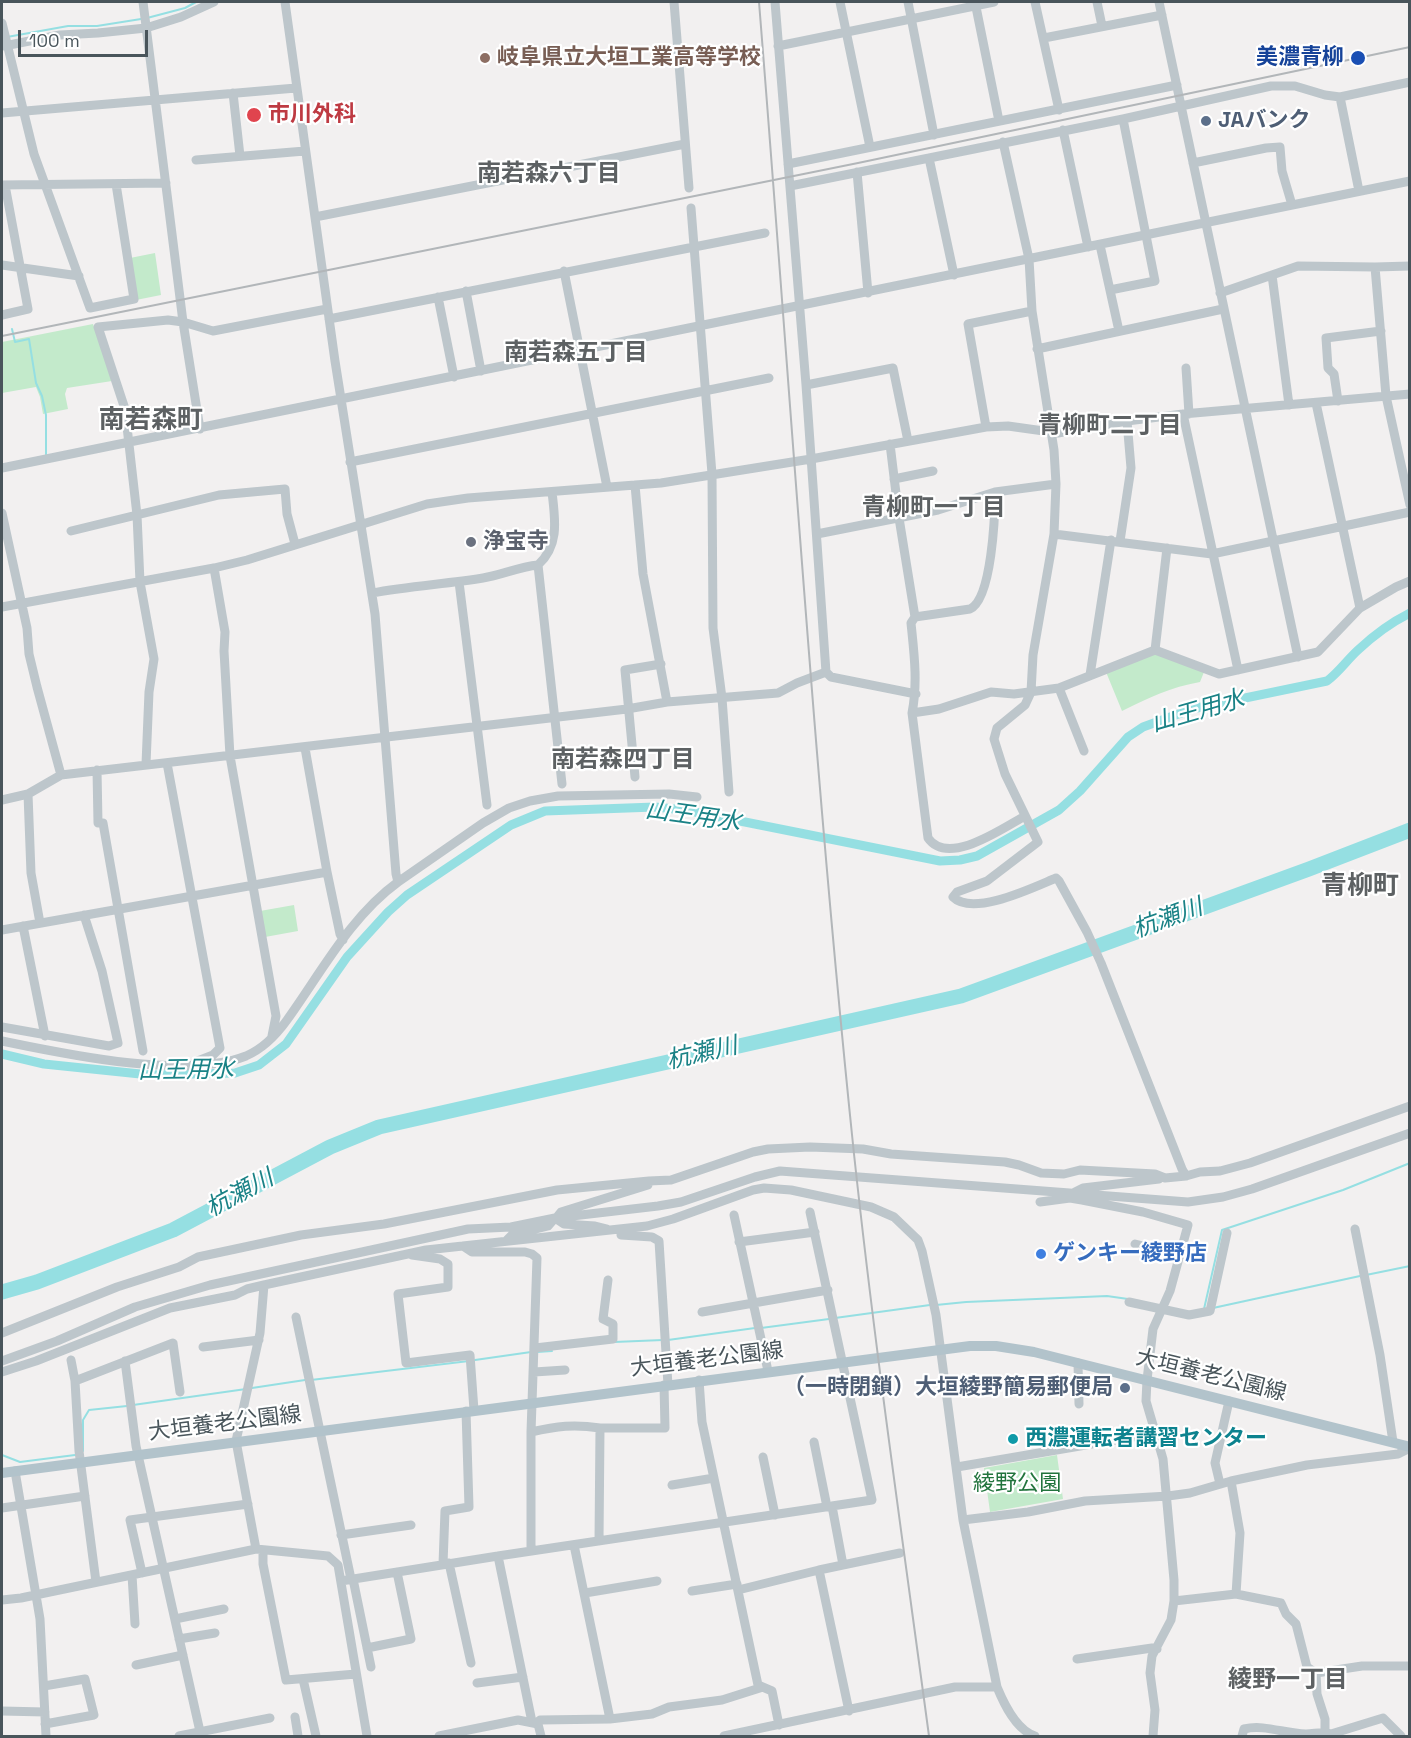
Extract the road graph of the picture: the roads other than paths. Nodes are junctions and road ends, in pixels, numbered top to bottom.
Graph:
1 (143, 2) edge
2 (214, 2) edge
3 (285, 2) edge
4 (674, 2) edge
5 (775, 2) edge
6 (840, 2) edge
7 (908, 2) edge
8 (994, 2) edge
9 (1035, 2) edge
10 (1097, 2) edge
11 (1159, 2) edge
12 (976, 3) edge
13 (1162, 15) junction
14 (912, 19) junction
15 (145, 22) junction
16 (2, 23) edge
17 (1102, 26) junction
18 (846, 31) junction
19 (1044, 38) junction
20 (5, 42) edge
21 (778, 46) junction
22 (1410, 82) edge
23 (1177, 85) junction
24 (296, 87) junction
25 (233, 93) junction
26 (1340, 97) junction
27 (154, 100) junction
28 (1182, 106) junction
29 (1059, 110) junction
30 (23, 111) junction
31 (2, 112) edge
32 (1123, 118) junction
33 (999, 121) junction
34 (1064, 130) junction
35 (934, 135) junction
36 (1003, 142) junction
37 (685, 144) junction
38 (870, 147) junction
39 (305, 151) junction
40 (240, 156) junction
41 (929, 158) junction
42 (196, 160) dead end
43 (1193, 163) junction
44 (788, 164) junction
45 (857, 172) junction
46 (1410, 181) edge
47 (166, 183) junction
48 (46, 184) junction
49 (116, 184) junction
50 (3, 185) edge
51 (790, 186) junction
52 (689, 188) dead end
53 (1359, 191) junction
54 (1292, 205) junction
55 (691, 208) dead end
56 (315, 217) junction
57 (1205, 223) junction
58 (765, 233) dead end
59 (1147, 236) junction
60 (1100, 245) junction
61 (693, 246) junction
62 (1088, 247) junction
63 (1029, 259) junction
64 (2, 265) edge
65 (1410, 266) edge
66 (1375, 267) junction
67 (20, 268) junction
68 (564, 271) junction
69 (954, 275) junction
70 (1272, 275) junction
71 (79, 276) junction
72 (1110, 290) junction
73 (466, 291) junction
74 (868, 293) junction
75 (1220, 293) junction
76 (438, 297) junction
77 (799, 307) junction
78 (1223, 309) junction
79 (1032, 311) junction
80 (328, 314) junction
81 (2, 315) edge
82 (183, 322) junction
83 (700, 326) junction
84 (1119, 331) junction
85 (1381, 331) junction
86 (1037, 349) junction
87 (580, 351) junction
88 (1186, 368) dead end
89 (481, 372) junction
90 (454, 377) junction
91 (769, 378) dead end
92 (806, 385) junction
93 (706, 389) junction
94 (1410, 394) edge
95 (1386, 396) junction
96 (341, 400) junction
97 (1338, 401) junction
98 (1316, 403) junction
99 (1289, 405) junction
100 (1245, 409) junction
101 (593, 412) junction
102 (1186, 414) junction
103 (1127, 421) junction
104 (986, 427) junction
105 (200, 429) junction
106 (1051, 432) junction
107 (908, 441) junction
108 (129, 443) junction
109 (890, 444) junction
110 (811, 459) junction
111 (350, 462) junction
112 (2, 468) edge
113 (933, 471) dead end
114 (712, 474) junction
115 (894, 479) junction
116 (1056, 483) junction
117 (635, 485) junction
118 (607, 487) junction
119 (552, 492) junction
120 (995, 492) junction
121 (1410, 505) edge
122 (1410, 512) edge
123 (2, 513) edge
124 (137, 514) junction
125 (899, 518) junction
126 (362, 524) junction
127 (1341, 527) junction
128 (71, 531) dead end
129 (817, 534) junction
130 (1054, 534) junction
131 (1116, 541) junction
132 (1274, 541) junction
133 (295, 544) junction
134 (1167, 548) junction
135 (1212, 554) junction
136 (538, 565) junction
137 (214, 568) junction
138 (1410, 581) edge
139 (140, 582) junction
140 (459, 582) junction
141 (372, 593) junction
142 (21, 603) junction
143 (2, 607) edge
144 (1360, 608) junction
145 (915, 617) junction
146 (1155, 650) junction
147 (1298, 657) junction
148 (661, 664) junction
149 (1238, 670) junction
150 (826, 672) junction
151 (1090, 675) junction
152 (1059, 688) junction
153 (1031, 692) junction
154 (916, 694) junction
155 (722, 699) junction
156 (667, 702) junction
157 (627, 709) junction
158 (912, 713) junction
159 (554, 718) junction
160 (476, 727) junction
161 (385, 738) junction
162 (305, 748) junction
163 (1084, 751) dead end
164 (230, 756) junction
165 (167, 763) junction
166 (146, 764) junction
167 (97, 770) junction
168 (61, 774) junction
169 (635, 777) dead end
170 (562, 784) dead end
171 (729, 792) dead end
172 (28, 794) junction
173 (697, 797) dead end
174 (2, 800) edge
175 (486, 805) dead end
176 (1026, 818) junction
177 (327, 872) junction
178 (398, 882) junction
179 (254, 885) junction
180 (191, 896) junction
181 (119, 908) junction
182 (84, 915) junction
183 (40, 923) junction
184 (23, 926) junction
185 (2, 930) edge
186 (343, 940) junction
187 (2, 1027) edge
188 (45, 1036) junction
189 (271, 1038) junction
190 (2, 1041) edge
191 (143, 1051) dead end
192 (183, 1065) junction
193 (1410, 1106) edge
194 (1410, 1132) edge
195 (1186, 1176) junction
196 (1165, 1178) junction
197 (663, 1180) junction
198 (1071, 1195) junction
199 (1040, 1202) dead end
200 (810, 1212) dead end
201 (734, 1215) dead end
202 (555, 1218) junction
203 (1355, 1229) dead end
204 (614, 1231) junction
205 (815, 1232) junction
206 (1227, 1233) dead end
207 (505, 1242) junction
208 (740, 1242) junction
209 (1135, 1244) dead end
210 (463, 1246) junction
211 (410, 1254) junction
212 (1180, 1255) junction
213 (608, 1280) dead end
214 (264, 1284) junction
215 (828, 1290) junction
216 (1129, 1302) dead end
217 (753, 1303) junction
218 (1163, 1310) junction
219 (702, 1312) dead end
220 (296, 1317) dead end
221 (2, 1333) edge
222 (259, 1340) junction
223 (203, 1347) dead end
224 (535, 1348) junction
225 (940, 1349) junction
226 (71, 1360) dead end
227 (2, 1361) edge
228 (125, 1362) junction
229 (844, 1362) junction
230 (1078, 1363) junction
231 (565, 1370) dead end
232 (768, 1371) junction
233 (2, 1372) edge
234 (534, 1372) junction
235 (699, 1380) junction
236 (1147, 1380) junction
237 (75, 1381) junction
238 (666, 1385) junction
239 (180, 1392) dead end
240 (1229, 1401) junction
241 (533, 1402) junction
242 (1079, 1404) dead end
243 (470, 1411) junction
244 (600, 1428) junction
245 (318, 1431) junction
246 (531, 1432) junction
247 (1156, 1433) junction
248 (236, 1442) junction
249 (814, 1442) dead end
250 (1393, 1442) junction
251 (1410, 1448) edge
252 (139, 1454) junction
253 (764, 1457) dead end
254 (80, 1462) junction
255 (957, 1467) junction
256 (15, 1471) junction
257 (2, 1473) edge
258 (714, 1478) junction
259 (1231, 1481) junction
260 (1220, 1484) junction
261 (672, 1485) dead end
262 (85, 1496) junction
263 (1168, 1496) junction
264 (248, 1504) junction
265 (20, 1506) junction
266 (830, 1507) junction
267 (2, 1508) edge
268 (775, 1515) junction
269 (153, 1516) junction
270 (963, 1520) junction
271 (724, 1523) junction
272 (411, 1525) dead end
273 (341, 1535) junction
274 (599, 1541) junction
275 (574, 1545) junction
276 (260, 1550) junction
277 (531, 1551) junction
278 (900, 1553) dead end
279 (498, 1556) junction
280 (446, 1564) junction
281 (843, 1565) junction
282 (164, 1568) junction
283 (819, 1570) junction
284 (398, 1572) junction
285 (137, 1574) junction
286 (348, 1580) junction
287 (657, 1581) dead end
288 (96, 1582) junction
289 (738, 1587) junction
290 (692, 1591) dead end
291 (585, 1593) junction
292 (37, 1594) junction
293 (1236, 1594) junction
294 (2, 1600) edge
295 (1174, 1601) junction
296 (224, 1608) dead end
297 (175, 1619) junction
298 (135, 1624) dead end
299 (214, 1632) dead end
300 (179, 1639) junction
301 (367, 1648) junction
302 (1157, 1648) junction
303 (183, 1655) junction
304 (1077, 1659) dead end
305 (471, 1663) dead end
306 (136, 1665) dead end
307 (1410, 1666) edge
308 (371, 1667) dead end
309 (1316, 1673) junction
310 (356, 1674) junction
311 (523, 1677) junction
312 (303, 1679) junction
313 (477, 1683) dead end
314 (44, 1686) junction
315 (997, 1686) junction
316 (764, 1687) junction
317 (849, 1711) junction
318 (2, 1712) edge
319 (45, 1712) junction
320 (295, 1717) dead end
321 (270, 1718) dead end
322 (610, 1719) junction
323 (534, 1723) junction
324 (45, 1724) junction
325 (779, 1725) junction
326 (1325, 1732) junction
327 (200, 1735) edge
328 (46, 1737) edge
329 (179, 1737) edge
330 (298, 1737) edge
331 (316, 1737) edge
332 (367, 1737) edge
333 (439, 1737) edge
334 (541, 1737) edge
335 (724, 1737) edge
336 (1035, 1737) edge
337 (1153, 1737) edge
338 (1242, 1737) edge
339 (1401, 1737) edge

1 - 15 street
2 - 15 street
3 - 24 street
4 - 37 street
5 - 21 street
6 - 18 street
7 - 14 street
8 - 12 street
9 - 19 street
10 - 17 street
11 - 13 street
12 - 14 street
12 - 33 street
13 - 17 street
13 - 23 street
14 - 18 street
14 - 35 street
15 - 20 street
15 - 27 street
16 - 20 street
17 - 19 street
18 - 21 street
18 - 38 street
19 - 29 street
20 - 30 street
21 - 44 street
22 - 26 street
23 - 28 street
23 - 29 street
24 - 25 street
24 - 39 street
25 - 27 street
25 - 40 street
26 - 28 street
26 - 53 street
27 - 30 street
27 - 47 street
28 - 32 street
28 - 43 street
29 - 33 street
30 - 31 street
30 - 48 street
32 - 34 street
32 - 59 street
33 - 35 street
34 - 36 street
34 - 62 street
35 - 38 street
36 - 41 street
36 - 63 street
37 - 52 street
37 - 56 street
38 - 44 street
39 - 40 street
39 - 56 street
40 - 42 street
41 - 45 street
41 - 69 street
43 - 54 street
43 - 57 street
44 - 51 street
45 - 51 street
45 - 74 street
46 - 53 street
47 - 49 street
47 - 82 street
48 - 49 street
48 - 50 street
48 - 71 street
49 - 71 street
50 - 67 street
51 - 77 street
53 - 54 street
54 - 57 street
55 - 61 street
56 - 80 street
57 - 59 street
57 - 75 street
58 - 61 street
59 - 60 street
59 - 72 street
60 - 62 street
60 - 72 street
61 - 68 street
61 - 83 street
62 - 63 street
63 - 69 street
63 - 79 street
64 - 67 street
65 - 66 street
66 - 70 street
66 - 85 street
67 - 71 street
67 - 81 street
68 - 73 street
68 - 87 street
69 - 74 street
70 - 75 street
70 - 99 street
72 - 84 street
73 - 76 street
73 - 89 street
74 - 77 street
75 - 78 street
76 - 80 street
76 - 90 street
77 - 83 street
77 - 92 street
78 - 84 street
78 - 100 street
79 - 86 street
79 - 104 street
80 - 82 street
80 - 96 street
82 - 105 street
82 - 108 street
83 - 87 street
83 - 93 street
84 - 86 street
85 - 95 street
85 - 97 street
86 - 106 street
87 - 89 street
87 - 101 street
88 - 102 street
89 - 90 street
90 - 96 street
91 - 93 street
92 - 107 street
92 - 110 street
93 - 101 street
93 - 114 street
94 - 95 street
95 - 97 street
95 - 121 street
96 - 105 street
96 - 111 street
97 - 98 street
98 - 99 street
98 - 127 street
99 - 100 street
100 - 102 street
100 - 132 street
101 - 111 street
101 - 118 street
102 - 103 street
102 - 135 street
103 - 106 street
103 - 131 street
104 - 106 street
104 - 107 street
105 - 108 street
106 - 116 street
107 - 109 street
108 - 112 street
108 - 124 street
109 - 110 street
109 - 115 street
110 - 114 street
110 - 129 street
111 - 126 street
113 - 115 street
114 - 117 street
114 - 155 street
115 - 125 street
116 - 120 street
116 - 130 street
117 - 118 street
117 - 148 street
118 - 119 street
119 - 126 street
119 - 136 street
120 - 125 street
120 - 145 street
122 - 127 street
123 - 142 street
124 - 128 street
124 - 133 street
124 - 139 street
125 - 129 street
125 - 145 street
126 - 133 street
126 - 141 street
127 - 132 street
127 - 144 street
129 - 150 street
130 - 131 street
130 - 153 street
131 - 134 street
131 - 151 street
132 - 135 street
132 - 147 street
133 - 137 street
134 - 135 street
134 - 146 street
135 - 149 street
136 - 140 street
136 - 159 street
137 - 139 street
137 - 164 street
138 - 144 street
139 - 142 street
139 - 166 street
140 - 141 street
140 - 160 street
141 - 161 street
142 - 143 street
142 - 168 street
144 - 147 street
145 - 154 street
146 - 149 street
146 - 151 street
147 - 149 street
148 - 156 street
148 - 157 street
150 - 154 street
150 - 155 street
151 - 152 street
152 - 153 street
152 - 163 street
153 - 158 street
153 - 176 street
154 - 158 street
155 - 156 street
155 - 171 street
156 - 157 street
157 - 159 street
157 - 169 street
158 - 176 street
159 - 160 street
159 - 170 street
160 - 161 street
160 - 175 street
161 - 162 street
161 - 178 street
162 - 164 street
162 - 177 street
164 - 165 street
164 - 179 street
165 - 166 street
165 - 180 street
166 - 167 street
167 - 168 street
167 - 181 street
168 - 172 street
172 - 174 street
172 - 183 street
173 - 178 street
176 - 195 street
177 - 179 street
177 - 186 street
178 - 186 street
179 - 180 street
179 - 189 street
180 - 181 street
180 - 192 street
181 - 182 street
181 - 191 street
182 - 183 street
182 - 188 street
183 - 184 street
184 - 185 street
184 - 188 street
186 - 189 street
187 - 188 street
189 - 192 street
190 - 192 street
193 - 195 street
194 - 198 street
195 - 196 street
196 - 197 street
196 - 198 street
197 - 202 street
197 - 221 street
198 - 199 street
198 - 202 street
198 - 212 street
200 - 205 street
201 - 208 street
202 - 204 street
202 - 207 street
202 - 227 street
203 - 250 street
204 - 207 street
204 - 225 street
204 - 238 street
205 - 208 street
205 - 215 street
206 - 218 street
207 - 210 street
208 - 217 street
209 - 212 street
210 - 211 street
210 - 224 street
211 - 214 street
211 - 243 street
212 - 218 street
213 - 224 street
214 - 222 street
214 - 233 street
215 - 217 street
215 - 229 street
216 - 218 street
217 - 219 street
217 - 232 street
218 - 236 street
220 - 245 street
222 - 223 street
222 - 248 street
224 - 234 street
225 - 229 main road, 大垣養老公園線
225 - 230 main road, 大垣養老公園線
225 - 255 street
226 - 237 street
228 - 237 street
228 - 239 street
228 - 252 street
229 - 232 main road, 大垣養老公園線
229 - 266 street
230 - 236 main road, 大垣養老公園線
230 - 242 street
231 - 234 street
232 - 235 main road, 大垣養老公園線
234 - 241 street
235 - 238 main road, 大垣養老公園線
235 - 258 street
236 - 240 main road, 大垣養老公園線
236 - 247 street
237 - 254 street
238 - 241 main road, 大垣養老公園線
238 - 244 street
240 - 250 main road, 大垣養老公園線
240 - 260 street
241 - 243 main road, 大垣養老公園線
241 - 246 street
243 - 245 main road, 大垣養老公園線
243 - 280 street
244 - 246 street
244 - 274 street
245 - 248 main road, 大垣養老公園線
245 - 273 street
246 - 277 street
247 - 255 street
247 - 263 street
248 - 252 main road, 大垣養老公園線
248 - 264 street
249 - 266 street
250 - 251 main road, 大垣養老公園線
251 - 259 street
252 - 254 main road, 大垣養老公園線
252 - 269 street
253 - 268 street
254 - 256 main road, 大垣養老公園線
254 - 262 street
255 - 270 street
256 - 257 main road, 大垣養老公園線
256 - 265 street
258 - 261 street
258 - 271 street
259 - 260 street
259 - 293 street
260 - 263 street
262 - 265 street
262 - 288 street
263 - 270 street
263 - 295 street
264 - 269 street
264 - 276 street
265 - 267 street
265 - 292 street
266 - 268 street
266 - 281 street
268 - 271 street
269 - 282 street
269 - 285 street
270 - 315 street
271 - 274 street
271 - 289 street
272 - 273 street
273 - 286 street
274 - 275 street
275 - 277 street
275 - 291 street
276 - 282 street
276 - 286 street
276 - 312 street
277 - 279 street
278 - 281 street
279 - 280 street
279 - 311 street
280 - 284 street
280 - 305 street
281 - 283 street
282 - 285 street
282 - 297 street
283 - 289 street
283 - 317 street
284 - 286 street
284 - 301 street
285 - 288 street
285 - 298 street
286 - 301 street
286 - 310 street
287 - 291 street
288 - 292 street
289 - 290 street
289 - 316 street
291 - 322 street
292 - 294 street
292 - 314 street
293 - 295 street
293 - 309 street
295 - 302 street
296 - 297 street
297 - 300 street
299 - 300 street
300 - 303 street
301 - 308 street
302 - 304 street
302 - 337 street
303 - 306 street
303 - 327 street
307 - 309 street
309 - 326 street
310 - 312 street
310 - 332 street
311 - 313 street
311 - 323 street
312 - 331 street
314 - 319 street
314 - 324 street
315 - 317 street
315 - 336 street
316 - 322 street
316 - 325 street
317 - 325 street
318 - 319 street
319 - 324 street
320 - 330 street
321 - 327 street
322 - 323 street
323 - 333 street
323 - 334 street
324 - 328 street
325 - 335 street
326 - 338 street
326 - 339 street
327 - 329 street

